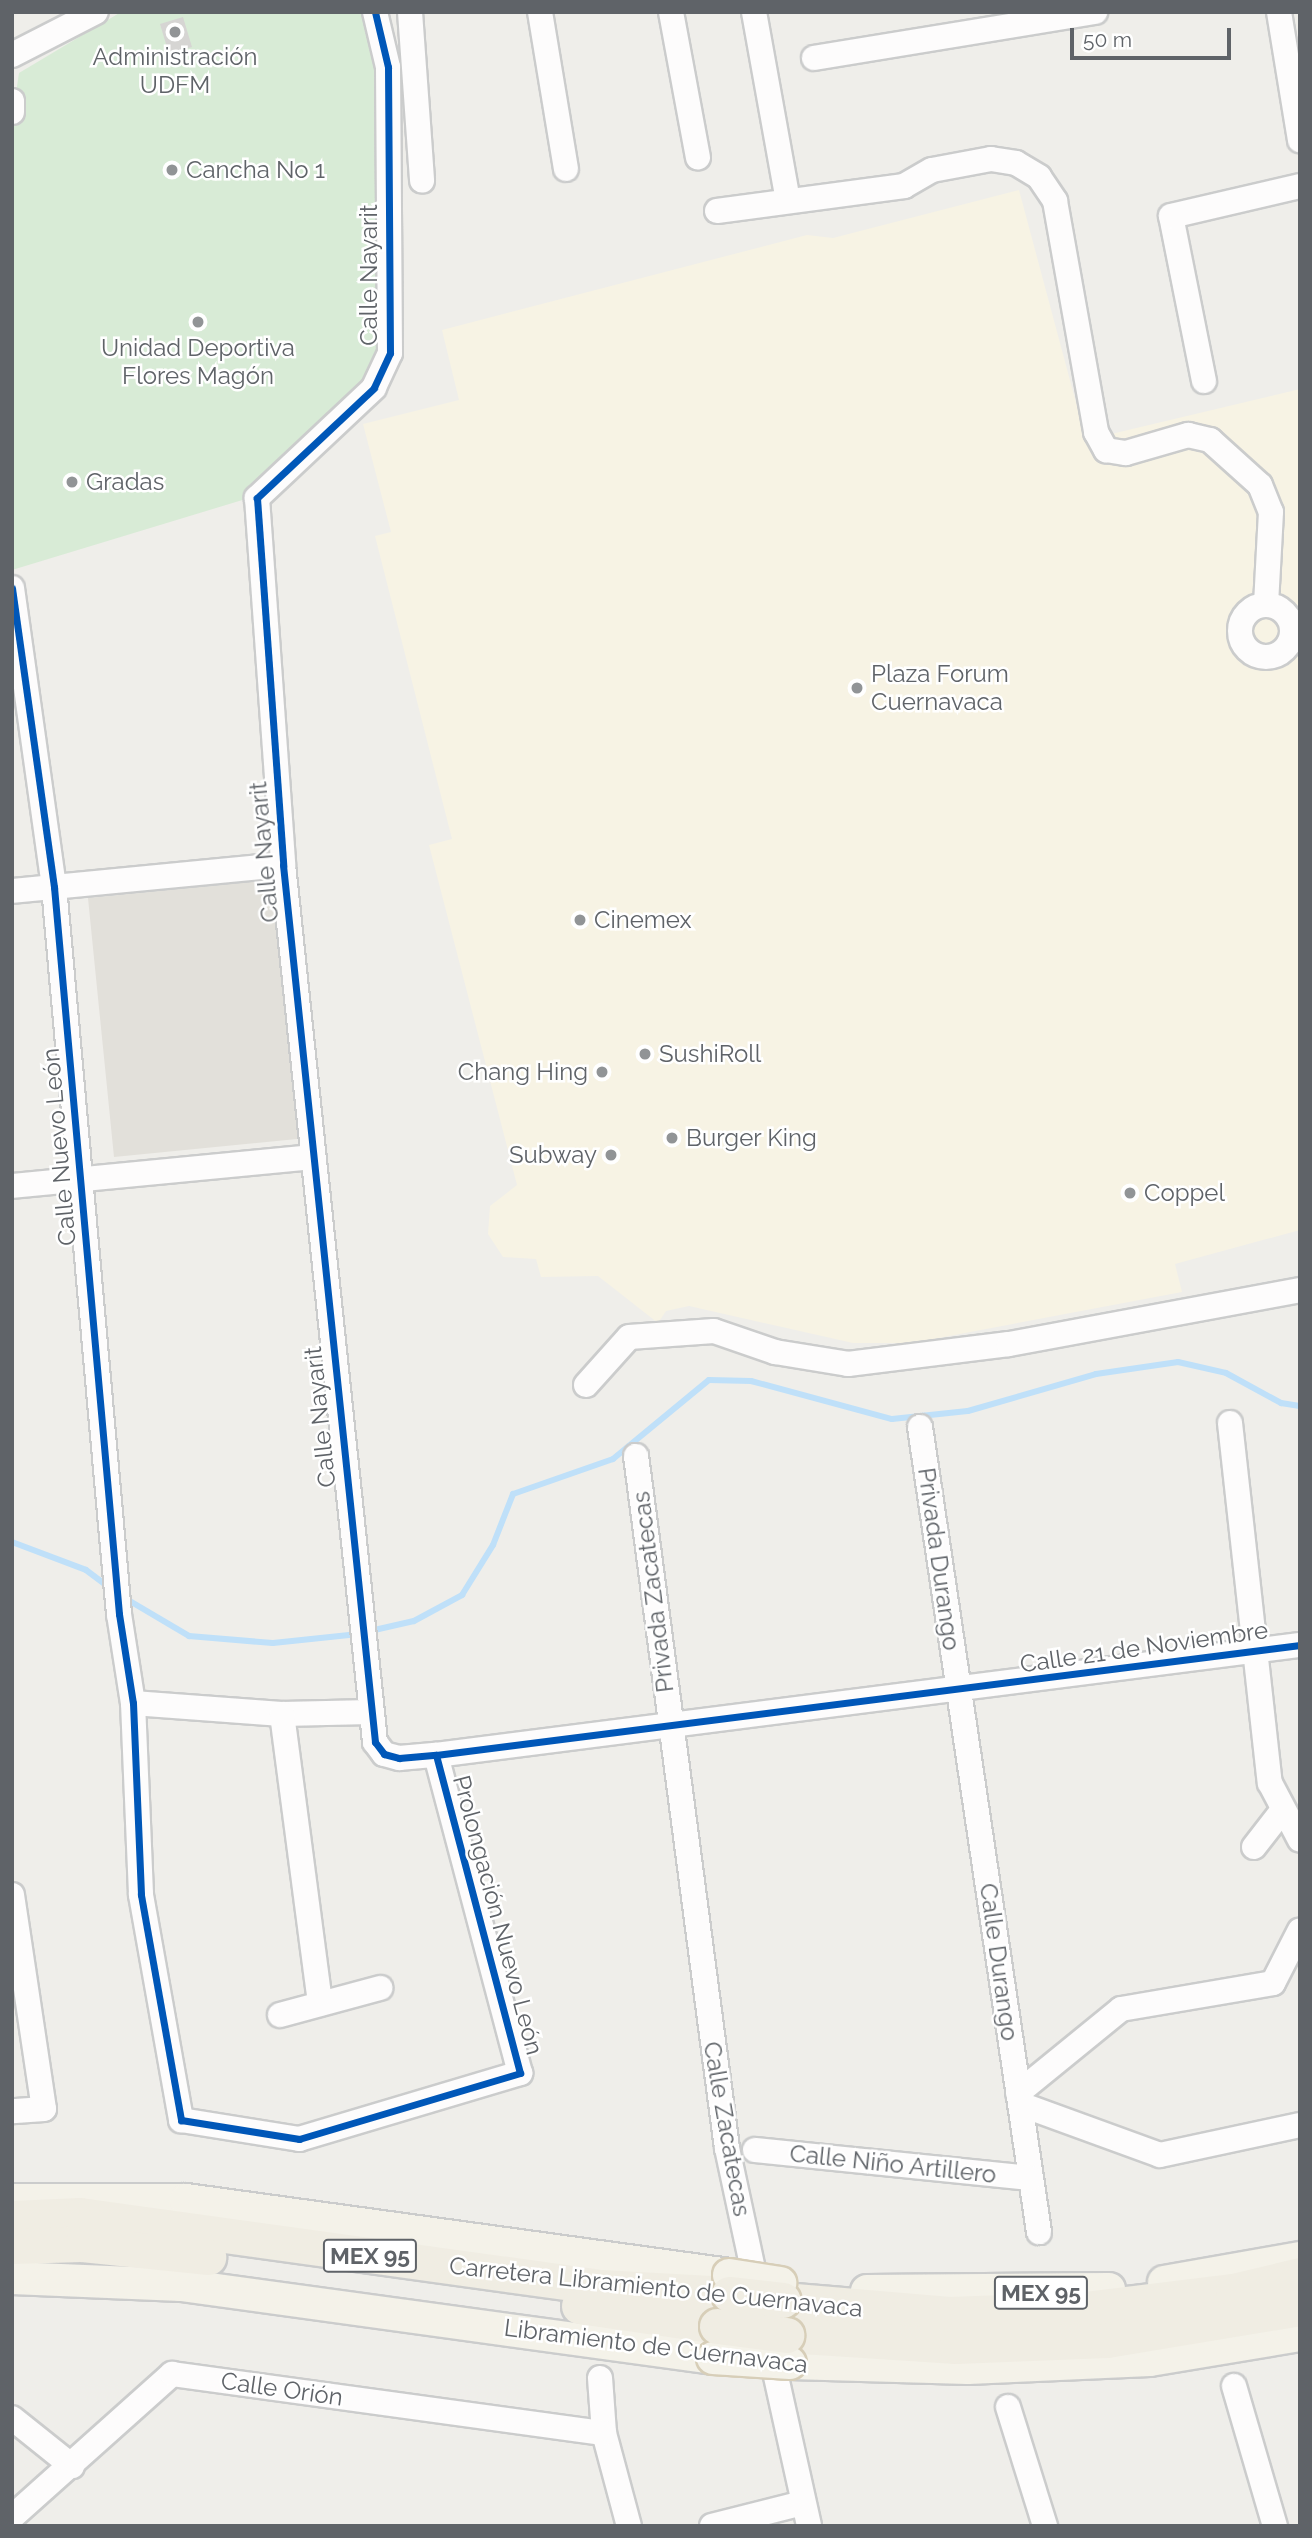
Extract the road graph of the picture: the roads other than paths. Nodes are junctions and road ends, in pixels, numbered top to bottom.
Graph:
1 (96, 12) edge
2 (374, 12) edge
3 (411, 12) edge
4 (540, 12) edge
5 (671, 12) edge
6 (754, 12) edge
7 (1095, 12) edge
8 (1279, 12) edge
9 (12, 55) edge
10 (814, 58) dead end
11 (1296, 90) edge
12 (12, 101) edge
13 (12, 112) edge
14 (1300, 139) edge
15 (698, 158) dead end
16 (566, 169) dead end
17 (422, 181) dead end
18 (1300, 186) edge
19 (788, 201) junction
20 (717, 211) dead end
21 (1203, 381) dead end
22 (15, 588) edge
23 (1266, 605) junction
24 (1294, 616) edge
25 (1293, 648) edge
26 (283, 865) junction
27 (54, 887) junction
28 (12, 891) edge
29 (312, 1157) junction
30 (81, 1179) junction
31 (12, 1186) edge
32 (1300, 1290) edge
33 (586, 1385) dead end
34 (1230, 1423) dead end
35 (920, 1427) dead end
36 (636, 1455) dead end
37 (1300, 1645) edge
38 (1253, 1650) junction
39 (959, 1692) junction
40 (133, 1703) junction
41 (371, 1712) junction
42 (282, 1714) junction
43 (669, 1729) junction
44 (375, 1742) joint
45 (436, 1755) junction
46 (1282, 1811) junction
47 (1300, 1840) edge
48 (1254, 1847) dead end
49 (12, 1895) edge
50 (1300, 1930) edge
51 (380, 1988) dead end
52 (320, 2004) junction
53 (280, 2015) dead end
54 (1019, 2098) junction
55 (12, 2111) edge
56 (1300, 2125) edge
57 (755, 2150) dead end
58 (1031, 2178) junction
59 (12, 2200) edge
60 (12, 2218) edge
61 (1039, 2232) dead end
62 (12, 2246) edge
63 (1300, 2258) edge
64 (1300, 2275) edge
65 (12, 2278) edge
66 (729, 2284) junction
67 (781, 2291) junction
68 (1300, 2308) edge
69 (1300, 2336) edge
70 (715, 2342) junction
71 (788, 2349) junction
72 (600, 2378) dead end
73 (1234, 2386) dead end
74 (1008, 2407) dead end
75 (12, 2418) edge
76 (604, 2433) junction
77 (72, 2466) junction
78 (806, 2514) edge
79 (12, 2517) edge
80 (629, 2526) edge
81 (712, 2526) edge
82 (1045, 2526) edge
83 (1275, 2526) edge

1 - 9 street
2 - 26 street, Calle Nayarit
3 - 17 street
4 - 16 street
5 - 15 street
6 - 19 street
7 - 10 street
8 - 11 street
11 - 14 street
12 - 13 street
18 - 21 street
19 - 20 street
19 - 23 street
22 - 27 street, Calle Nuevo León
23 - 24 street
23 - 25 street
24 - 25 street
26 - 27 street
26 - 29 street, Calle Nayarit
27 - 28 street
27 - 30 street, Calle Nuevo León
29 - 30 street
29 - 41 street, Calle Nayarit
30 - 31 street
30 - 40 street, Calle Nuevo León
32 - 33 street
34 - 38 street
35 - 39 street, Privada Durango
36 - 43 street, Privada Zacatecas
37 - 38 street, Calle 21 de Noviembre
38 - 39 street, Calle 21 de Noviembre
38 - 46 street
39 - 43 street, Calle 21 de Noviembre
39 - 54 street, Calle Durango
40 - 42 street
40 - 45 street, Prolongación Nuevo León
41 - 42 street
41 - 44 street, Calle Nayarit
42 - 52 street
43 - 45 street, Calle 21 de Noviembre
43 - 78 street, Calle Zacatecas
44 - 45 street, Calle 21 de Noviembre
46 - 47 street
46 - 48 street
49 - 55 street
50 - 54 street
51 - 52 street
52 - 53 street
54 - 56 street
54 - 58 street, Calle Durango
57 - 58 street, Calle Niño Artillero
58 - 61 street, Calle Durango
59 - 66 main road, MEX 95
60 - 66 highway, Carretera Libramiento de Cuernavaca / MEX 95
62 - 70 highway, Carretera Libramiento de Cuernavaca / MEX 95
63 - 67 main road, MEX 95
64 - 67 highway, Carretera Libramiento de Cuernavaca / MEX 95
65 - 70 main road, Libramiento de Cuernavaca / MEX 95
66 - 67 highway, Carretera Libramiento de Cuernavaca / MEX 95, bridge
68 - 71 highway, Carretera Libramiento de Cuernavaca / MEX 95
69 - 71 main road, Libramiento de Cuernavaca / MEX 95
70 - 71 highway, Carretera Libramiento de Cuernavaca / MEX 95, bridge
72 - 76 street
73 - 83 street
74 - 82 street
75 - 77 street
76 - 77 street, Calle Orión
76 - 80 street
77 - 79 street, Calle Orión
78 - 81 street

